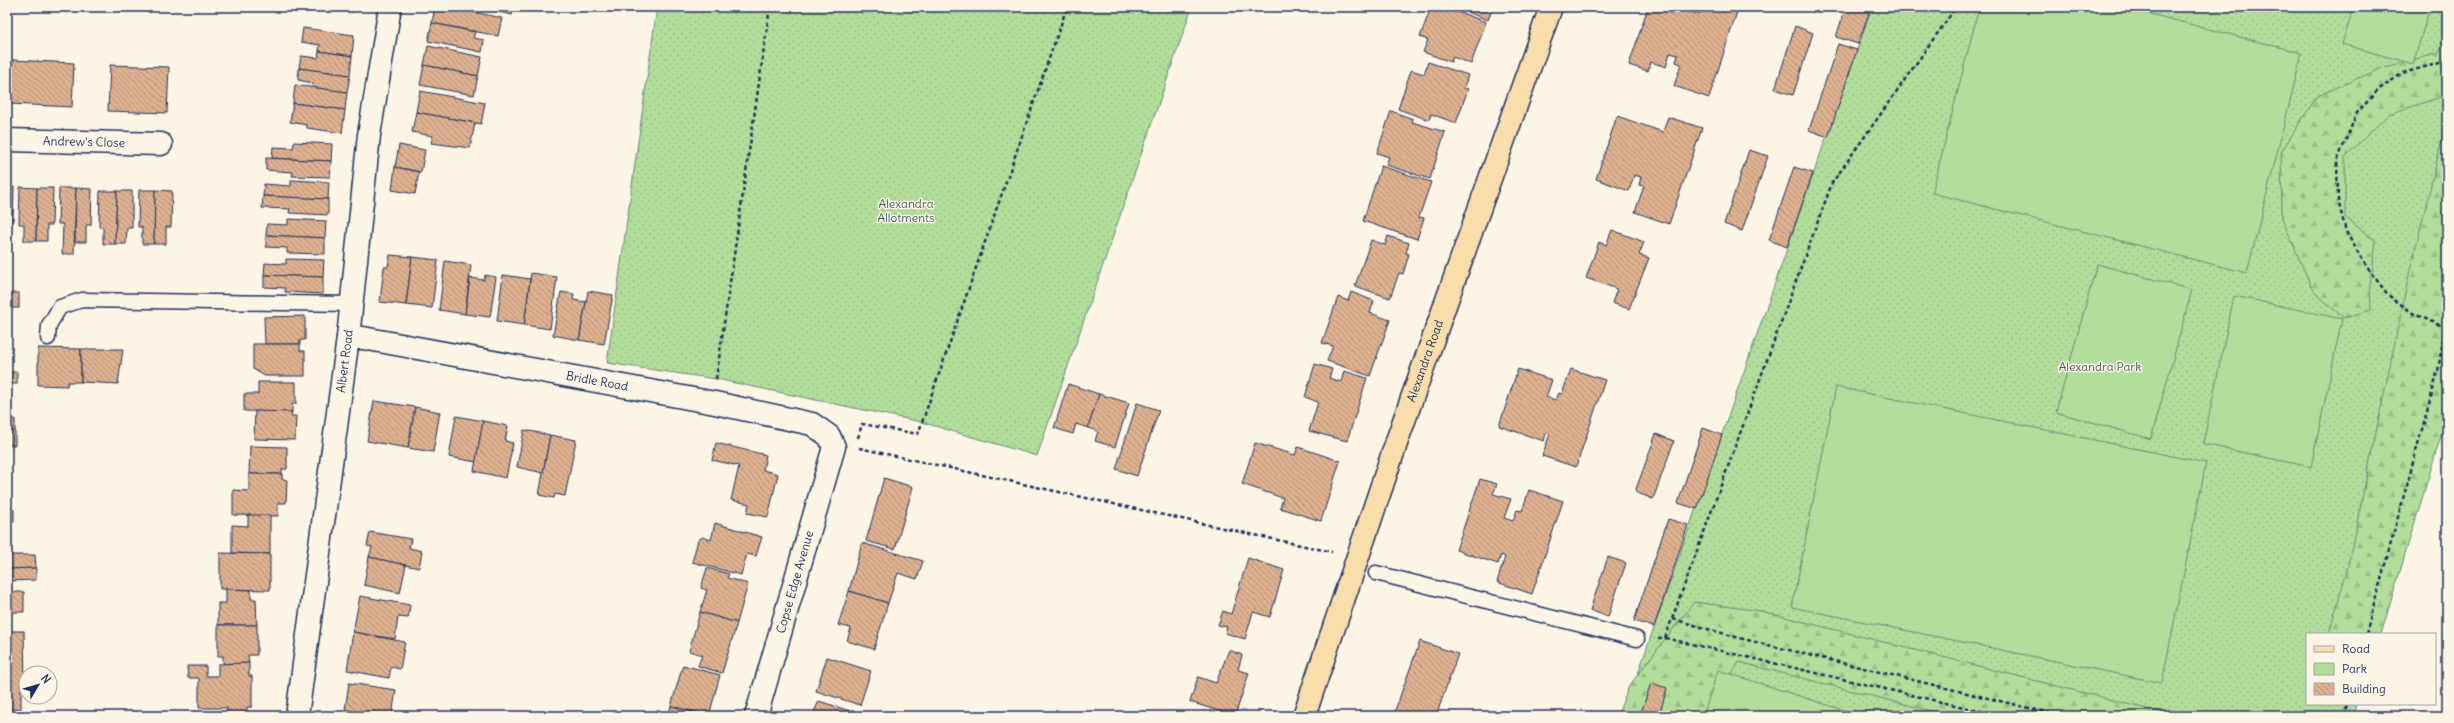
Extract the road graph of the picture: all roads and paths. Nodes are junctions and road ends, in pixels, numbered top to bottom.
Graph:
1 (390, 7) edge
2 (770, 7) edge
3 (1067, 7) edge
4 (1551, 7) edge
5 (1956, 7) edge
6 (2447, 61) edge
7 (2419, 62) dead end
8 (2421, 67) junction
9 (7, 140) edge
10 (161, 144) dead end
11 (351, 304) junction
12 (48, 338) dead end
13 (348, 338) junction
14 (715, 402) junction
15 (834, 447) joint
16 (1362, 549) junction
17 (1376, 573) dead end
18 (1673, 619) junction
19 (2366, 633) edge
20 (1666, 638) junction
21 (1637, 639) joint
22 (2347, 705) edge
23 (297, 716) edge
24 (756, 716) edge
25 (1304, 716) edge
26 (2002, 716) edge
27 (2062, 716) edge
28 (2344, 716) edge

1 - 11 street, Albert Road
2 - 14 path
3 - 16 path
4 - 16 main road, Alexandra Road
5 - 18 path
6 - 8 path
7 - 8 path
8 - 19 path
9 - 10 street, Andrew's Close
11 - 12 lane
11 - 13 street, Albert Road
13 - 14 street, Bridle Road
13 - 23 street, Albert Road
14 - 15 street, Bridle Road
15 - 24 street, Copse Edge Avenue
16 - 25 main road, Alexandra Road
17 - 21 lane
18 - 20 path
18 - 27 path
20 - 21 path
20 - 26 path
22 - 28 path

